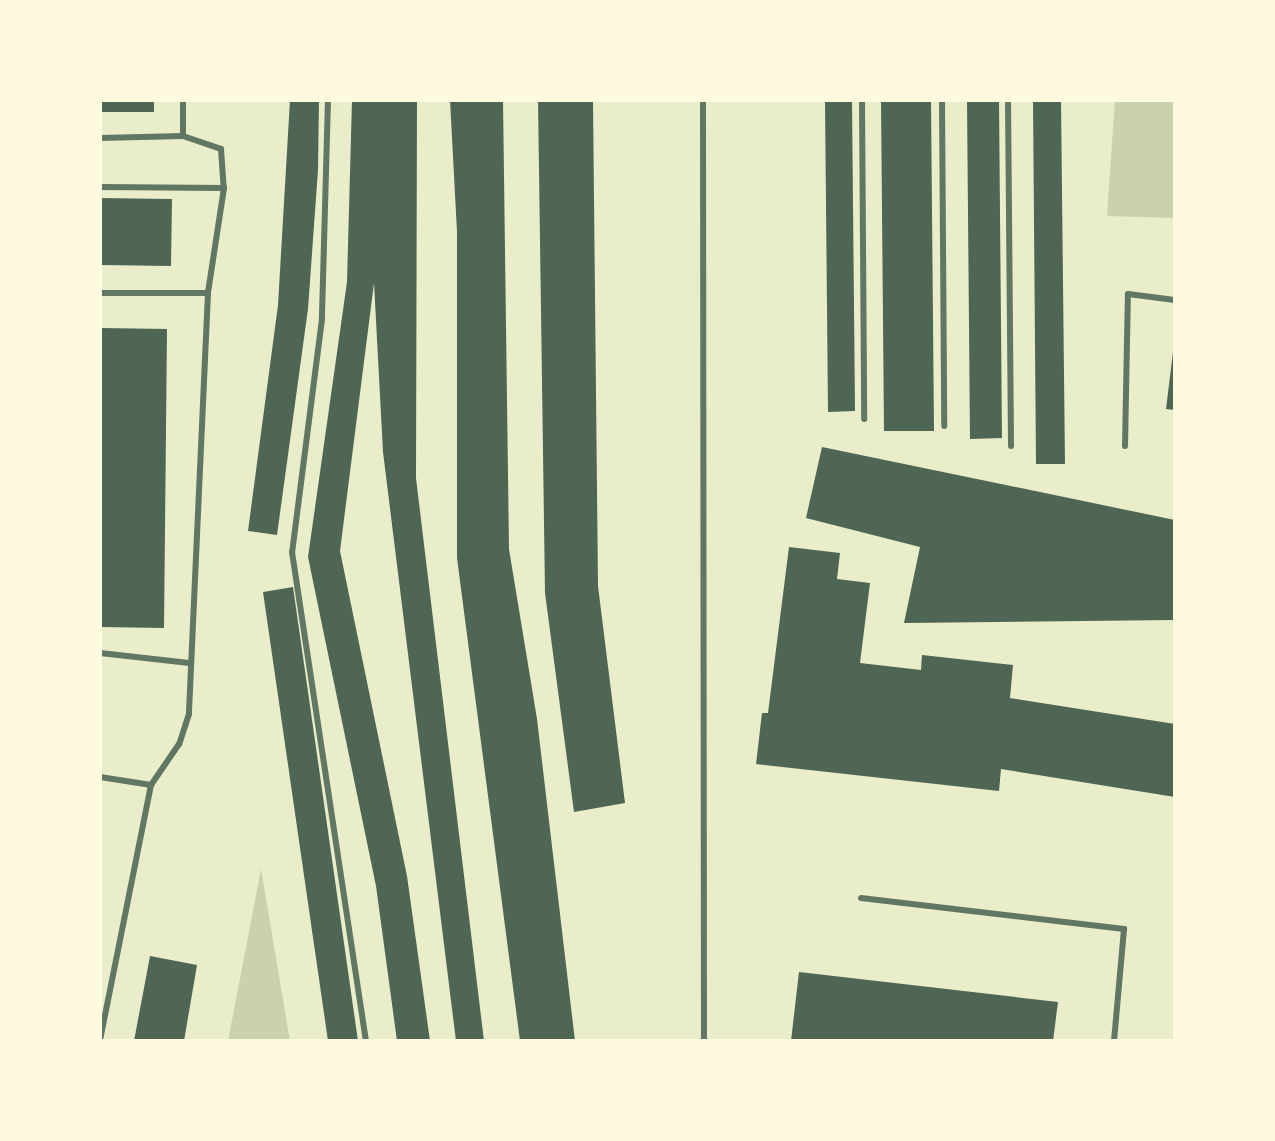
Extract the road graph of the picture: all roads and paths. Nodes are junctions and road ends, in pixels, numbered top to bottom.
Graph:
1 (183, 100) edge
2 (328, 100) edge
3 (703, 100) edge
4 (862, 100) edge
5 (942, 100) edge
6 (1008, 100) edge
7 (183, 136) junction
8 (100, 138) edge
9 (100, 187) edge
10 (224, 188) junction
11 (100, 293) edge
12 (208, 293) junction
13 (1175, 300) edge
14 (864, 419) dead end
15 (944, 426) dead end
16 (1011, 446) dead end
17 (1125, 446) dead end
18 (100, 653) edge
19 (189, 663) junction
20 (100, 777) edge
21 (151, 785) junction
22 (861, 898) dead end
23 (100, 1040) edge
24 (366, 1041) edge
25 (704, 1041) edge
26 (1114, 1041) edge

1 - 7 lane
2 - 24 lane
3 - 25 lane
4 - 14 lane
5 - 15 lane
6 - 16 lane
7 - 8 lane
7 - 10 lane
9 - 10 lane
10 - 12 lane
11 - 12 lane
12 - 19 lane
13 - 17 lane
18 - 19 lane
19 - 21 lane
20 - 21 lane
21 - 23 lane
22 - 26 lane

